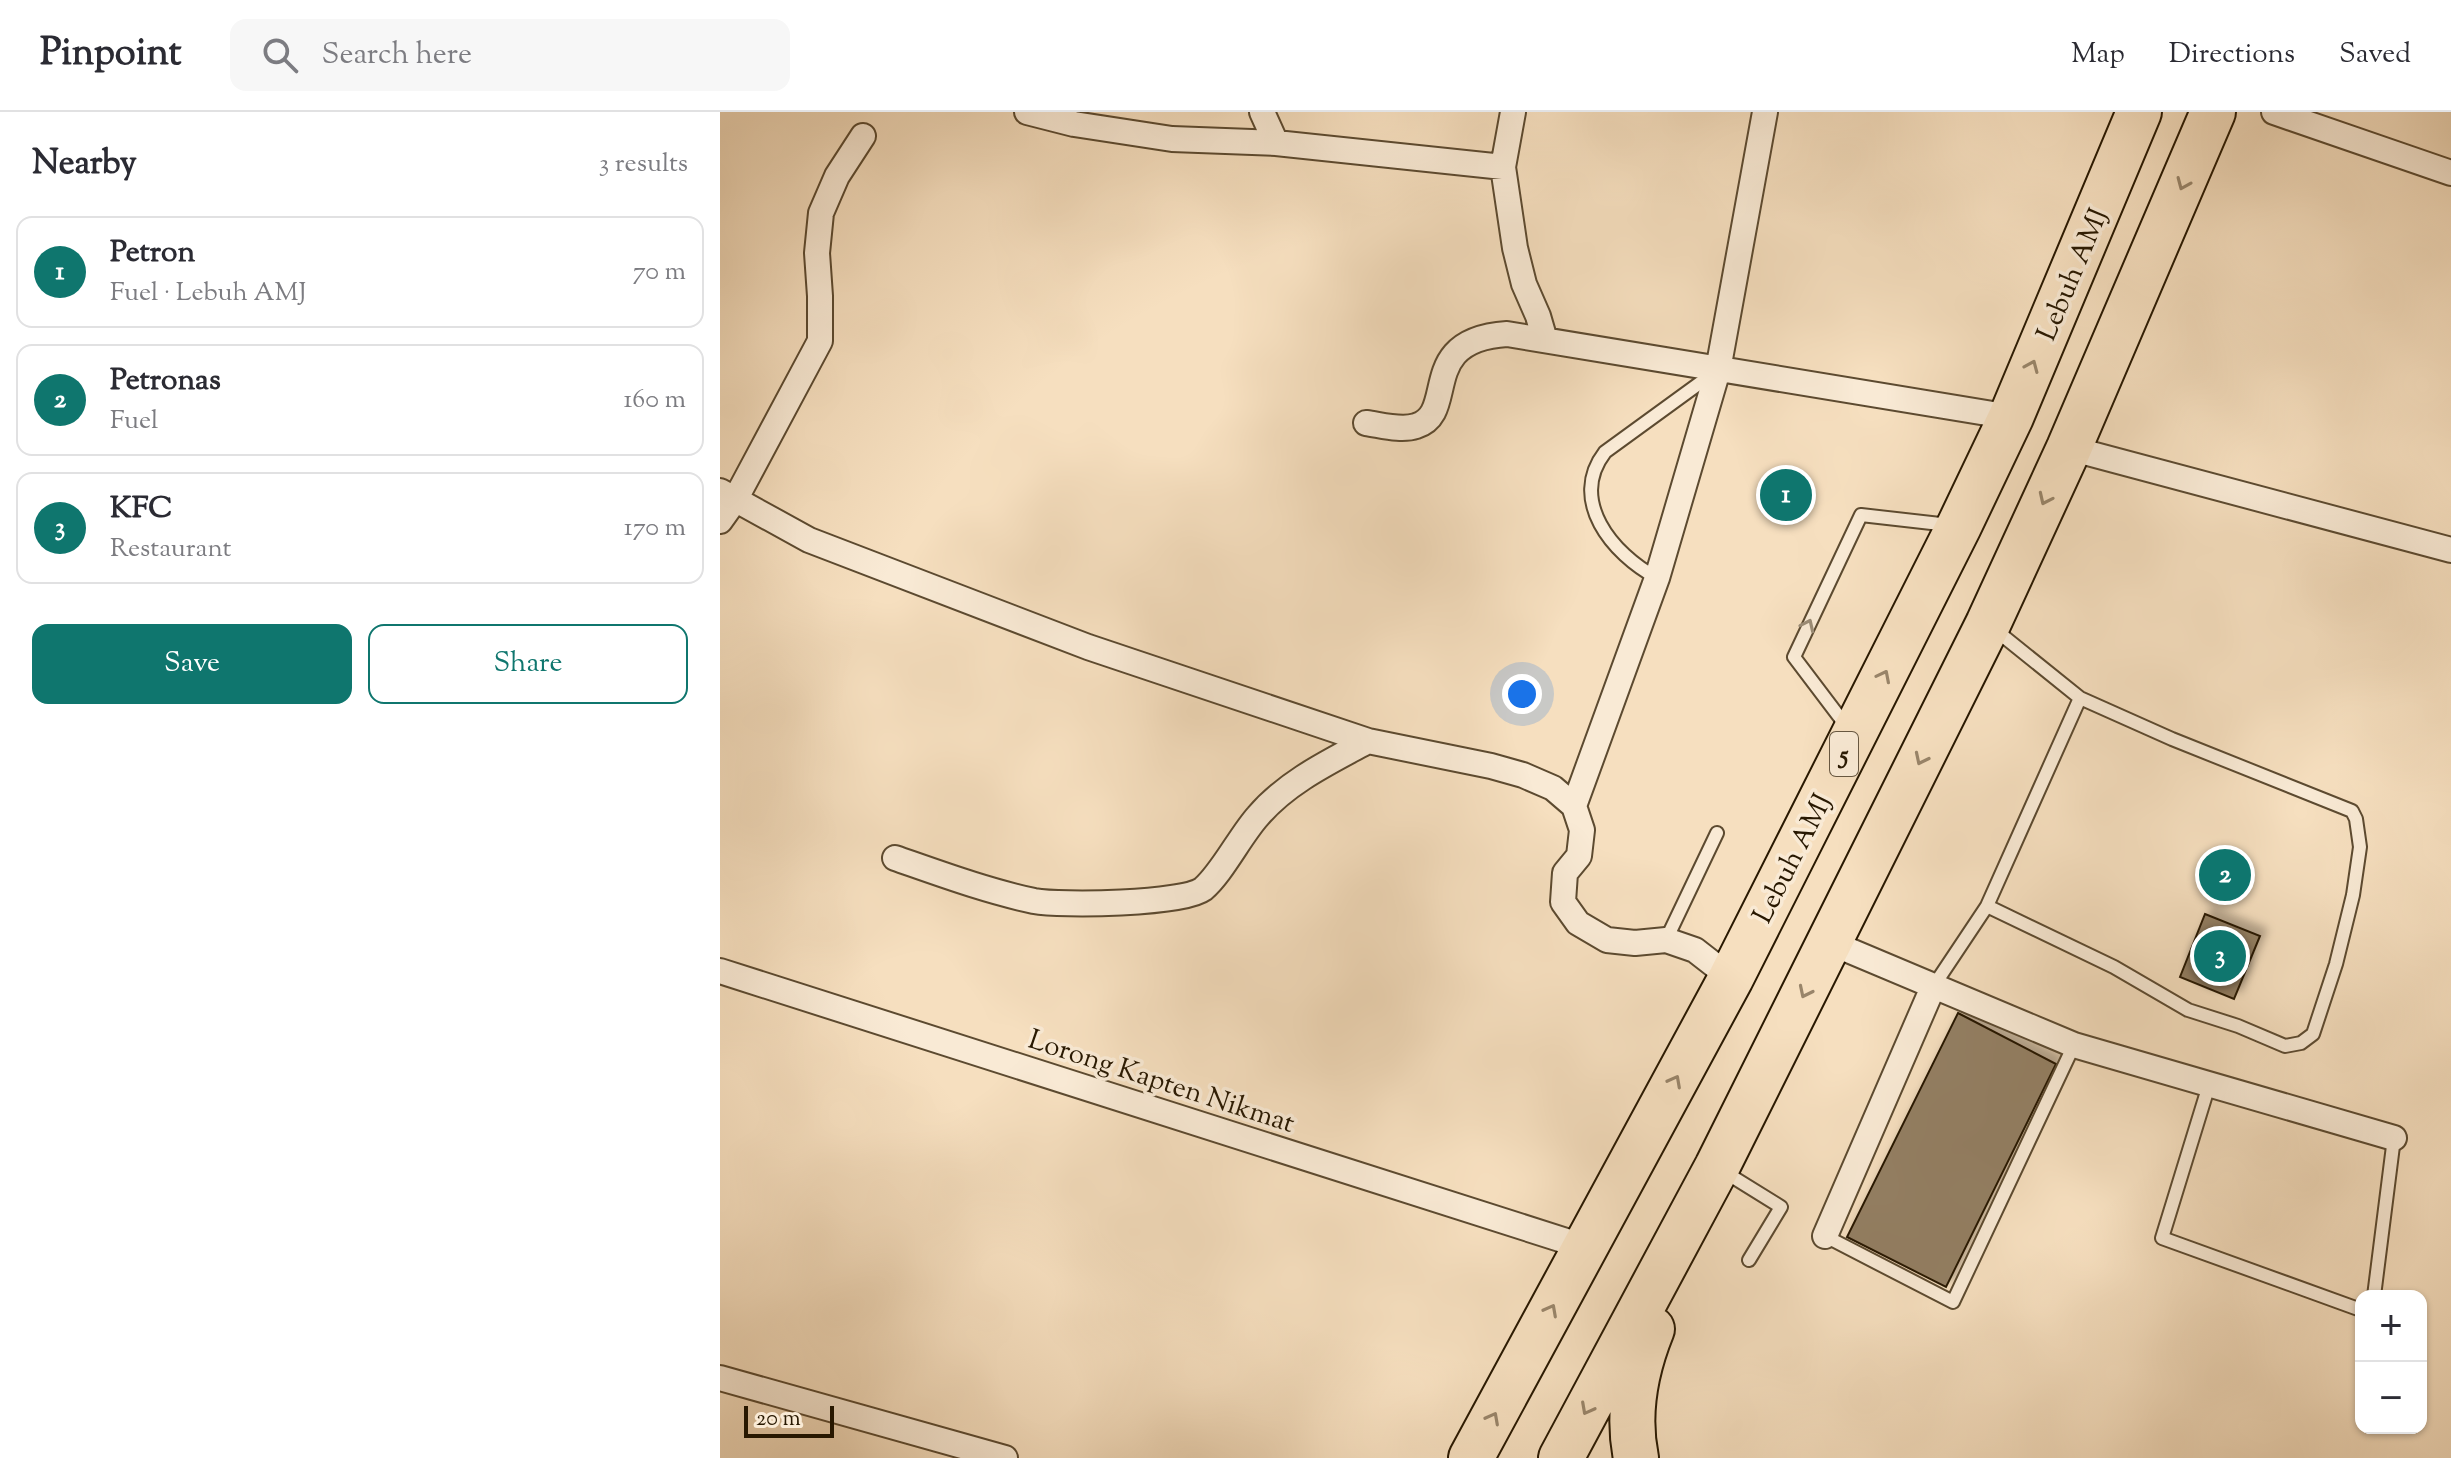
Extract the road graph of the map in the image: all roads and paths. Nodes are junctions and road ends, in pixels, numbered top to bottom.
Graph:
1 (1027, 112) edge
2 (1262, 112) edge
3 (1513, 112) edge
4 (1765, 112) edge
5 (2139, 112) edge
6 (2213, 112) edge
7 (2274, 112) edge
8 (863, 136) dead end
9 (1276, 143) junction
10 (1503, 167) junction
11 (2451, 173) edge
12 (1545, 340) junction
13 (1718, 370) junction
14 (2011, 417) junction
15 (1366, 423) dead end
16 (2069, 448) junction
17 (727, 495) edge
18 (720, 521) edge
19 (1959, 526) junction
20 (2451, 550) edge
21 (1657, 578) junction
22 (1988, 624) junction
23 (2080, 698) junction
24 (1854, 736) junction
25 (1368, 741) junction
26 (1574, 806) junction
27 (1717, 833) dead end
28 (895, 858) dead end
29 (1987, 906) junction
30 (1666, 940) junction
31 (1829, 942) junction
32 (720, 971) edge
33 (1731, 978) junction
34 (1933, 987) junction
35 (2074, 1045) junction
36 (2209, 1085) junction
37 (2394, 1138) joint
38 (1717, 1167) junction
39 (1825, 1236) joint
40 (1585, 1247) junction
41 (1749, 1260) dead end
42 (2375, 1290) edge
43 (2355, 1308) edge
44 (720, 1378) edge
45 (1005, 1458) edge
46 (1471, 1458) edge
47 (1561, 1458) edge
48 (1636, 1458) edge

1 - 9 street
2 - 9 street
3 - 10 street
4 - 13 street
14 -> 5 highway, Lebuh AMJ / 5
6 -> 16 highway
7 - 11 street
8 - 17 street
9 - 10 street
10 - 12 street
12 - 13 street
12 - 15 street
13 - 14 street
13 - 21 street
13 - 21 lane
14 - 19 highway, Lebuh AMJ / 5
16 - 20 street
16 -> 22 highway
17 - 18 street
17 - 25 street
24 -> 19 highway, Lebuh AMJ / 5
24 -> 19 lane
21 - 26 street
22 - 23 lane
22 -> 31 highway
23 - 29 lane
23 - 29 lane
24 - 33 highway, Lebuh AMJ / 5
25 - 26 street
25 - 28 street
26 - 30 street
27 - 30 lane
29 - 34 lane
30 - 33 street
31 - 34 street
31 -> 38 highway
32 - 40 street, Lorong Kapten Nikmat
40 -> 33 highway, Lebuh AMJ / 5
34 - 35 street
34 - 39 street
35 - 36 street
35 - 39 lane
36 - 37 street
36 - 43 lane
37 - 42 lane
38 - 41 lane
38 -> 47 highway
38 - 48 highway
46 -> 40 highway, Lebuh AMJ / 5
44 - 45 street

